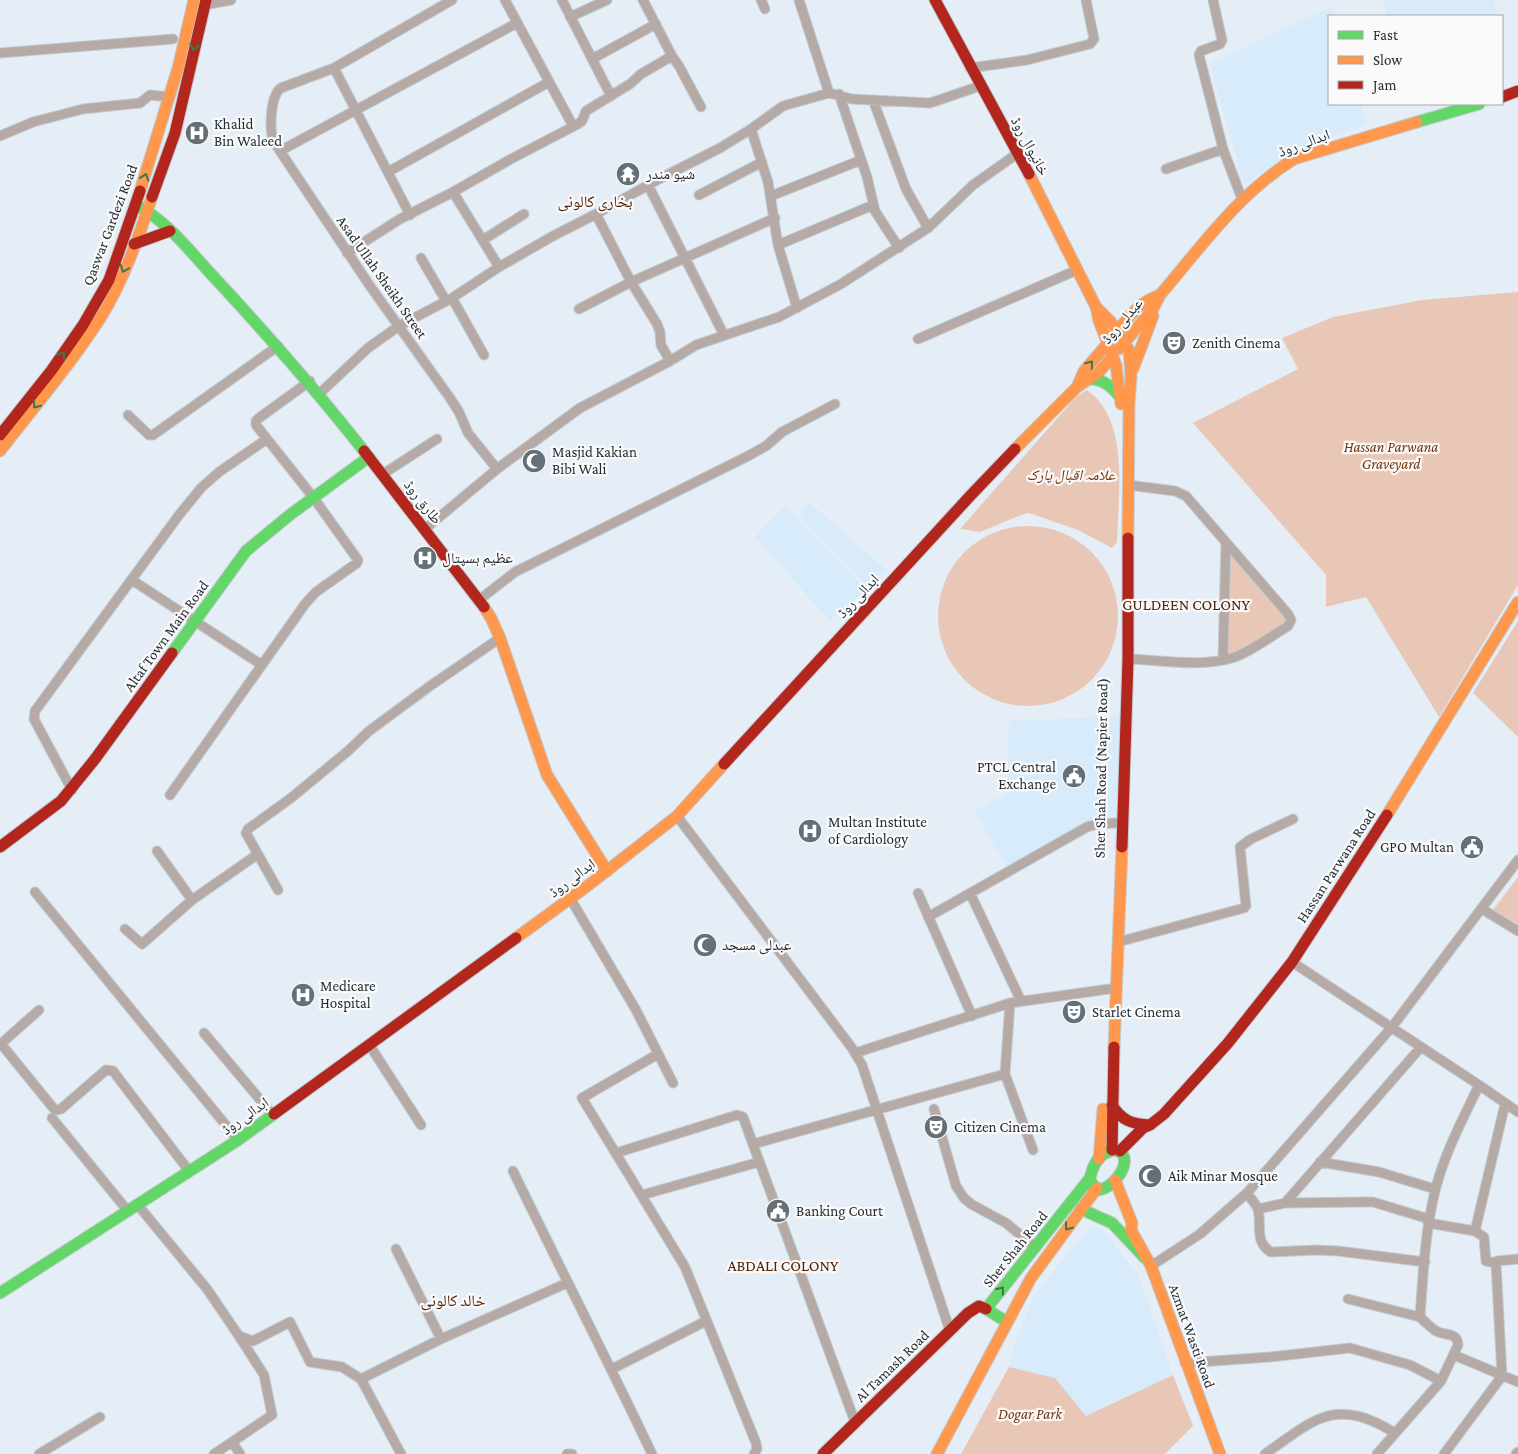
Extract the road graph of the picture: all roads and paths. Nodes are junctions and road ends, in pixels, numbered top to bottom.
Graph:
1 (232, 0) edge
2 (452, 0) edge
3 (505, 0) edge
4 (562, 0) edge
5 (607, 0) edge
6 (644, 0) edge
7 (799, 0) edge
8 (935, 0) edge
9 (1086, 0) edge
10 (1213, 0) edge
11 (201, 2) edge
12 (570, 17) junction
13 (517, 23) junction
14 (656, 24) junction
15 (173, 39) dead end
16 (0, 53) edge
17 (672, 56) junction
18 (592, 58) junction
19 (334, 68) junction
20 (970, 68) junction
21 (549, 82) junction
22 (980, 86) junction
23 (1518, 91) edge
24 (834, 94) junction
25 (611, 96) junction
26 (170, 97) junction
27 (1503, 97) edge
28 (873, 100) junction
29 (1476, 105) edge
30 (701, 106) dead end
31 (356, 111) junction
32 (573, 126) junction
33 (751, 129) junction
34 (0, 136) edge
35 (1223, 149) junction
36 (280, 151) junction
37 (1018, 153) junction
38 (861, 160) junction
39 (762, 162) junction
40 (1166, 169) dead end
41 (388, 172) junction
42 (648, 185) junction
43 (453, 192) junction
44 (699, 195) dead end
45 (771, 196) junction
46 (1242, 199) junction
47 (136, 204) junction
48 (873, 204) junction
49 (148, 210) junction
50 (524, 214) dead end
51 (596, 214) junction
52 (410, 215) junction
53 (775, 218) junction
54 (928, 228) junction
55 (170, 231) junction
56 (482, 240) junction
57 (134, 244) junction
58 (778, 245) junction
59 (899, 248) junction
60 (347, 253) junction
61 (684, 257) junction
62 (422, 258) dead end
63 (499, 267) junction
64 (1076, 270) junction
65 (631, 282) junction
66 (1160, 295) junction
67 (449, 299) junction
68 (1096, 307) junction
69 (797, 308) junction
70 (579, 309) dead end
71 (399, 326) junction
72 (1117, 331) junction
73 (724, 335) junction
74 (918, 339) dead end
75 (1125, 342) junction
76 (1108, 343) junction
77 (278, 346) junction
78 (484, 355) dead end
79 (1113, 356) junction
80 (670, 361) junction
81 (1131, 376) junction
82 (1089, 380) junction
83 (310, 381) junction
84 (1077, 387) junction
85 (319, 394) junction
86 (1121, 398) junction
87 (834, 404) dead end
88 (128, 416) dead end
89 (1126, 422) junction
90 (0, 435) edge
91 (267, 439) junction
92 (437, 439) dead end
93 (0, 451) edge
94 (369, 457) junction
95 (497, 469) junction
96 (383, 474) junction
97 (1128, 485) junction
98 (313, 497) junction
99 (425, 529) junction
100 (1226, 543) junction
101 (132, 580) junction
102 (479, 600) junction
103 (1518, 602) edge
104 (1123, 613) junction
105 (195, 622) junction
106 (500, 638) junction
107 (1128, 659) junction
108 (1223, 660) junction
109 (262, 665) junction
110 (72, 790) junction
111 (170, 795) dead end
112 (677, 816) junction
113 (1292, 819) dead end
114 (1116, 823) junction
115 (0, 847) edge
116 (157, 852) dead end
117 (258, 854) junction
118 (1518, 860) edge
119 (607, 871) junction
120 (278, 890) dead end
121 (35, 892) dead end
122 (918, 893) dead end
123 (970, 893) junction
124 (570, 898) junction
125 (192, 900) junction
126 (1482, 909) junction
127 (928, 917) junction
128 (125, 929) dead end
129 (1518, 931) edge
130 (1118, 942) junction
131 (1292, 962) junction
132 (1109, 989) junction
133 (1021, 1001) junction
134 (1010, 1003) junction
135 (39, 1010) dead end
136 (972, 1016) junction
137 (1392, 1027) junction
138 (204, 1033) dead end
139 (370, 1046) junction
140 (1421, 1047) junction
141 (855, 1053) junction
142 (658, 1054) junction
143 (1005, 1074) junction
144 (673, 1083) dead end
145 (1479, 1084) junction
146 (1110, 1098) junction
147 (1505, 1104) junction
148 (934, 1108) dead end
149 (876, 1110) junction
150 (1518, 1112) edge
151 (273, 1115) junction
152 (52, 1118) dead end
153 (421, 1124) dead end
154 (1150, 1125) junction
155 (238, 1140) junction
156 (753, 1144) junction
157 (1033, 1150) dead end
158 (1119, 1152) junction
159 (616, 1153) junction
160 (1099, 1159) junction
161 (760, 1162) junction
162 (1320, 1162) junction
163 (189, 1171) junction
164 (513, 1171) dead end
165 (1103, 1183) junction
166 (1435, 1189) junction
167 (1247, 1193) junction
168 (642, 1195) junction
169 (1284, 1203) junction
170 (132, 1207) junction
171 (1081, 1209) junction
172 (1258, 1209) junction
173 (1428, 1221) junction
174 (1475, 1231) junction
175 (1036, 1248) junction
176 (396, 1249) dead end
177 (1518, 1259) edge
178 (1148, 1262) junction
179 (1425, 1262) junction
180 (1496, 1263) junction
181 (567, 1283) junction
182 (0, 1293) edge
183 (1348, 1299) dead end
184 (986, 1309) junction
185 (1420, 1317) junction
186 (706, 1320) junction
187 (1007, 1322) junction
188 (950, 1331) junction
189 (239, 1336) junction
190 (442, 1339) junction
191 (1454, 1355) junction
192 (1186, 1363) junction
193 (612, 1369) junction
194 (1502, 1376) junction
195 (360, 1379) junction
196 (1441, 1381) junction
197 (1518, 1382) edge
198 (100, 1417) dead end
199 (855, 1422) junction
200 (1395, 1433) junction
201 (232, 1442) junction
202 (830, 1451) edge
203 (39, 1454) edge
204 (214, 1454) edge
205 (240, 1454) edge
206 (402, 1454) edge
207 (568, 1454) edge
208 (572, 1454) edge
209 (652, 1454) edge
210 (754, 1454) edge
211 (937, 1454) edge
212 (1220, 1454) edge
213 (1265, 1454) edge
214 (1378, 1454) edge
215 (1444, 1454) edge

1 - 11 street
2 - 19 street
3 - 13 street
4 - 12 street
5 - 12 street
6 - 14 street
7 - 24 street
8 - 20 main road, خانیوال روڈ
9 - 20 street
10 - 35 street
11 - 26 main road, Qaswar Gardezi Road
11 -> 49 main road
12 - 18 street
13 - 21 street
13 - 31 street
14 - 17 street
14 - 18 street
15 - 16 street
17 - 25 street
17 - 30 street
18 - 25 street
19 - 31 street
19 - 36 street, Asad Ullah Sheikh Street
20 - 22 main road, خانیوال روڈ
21 - 32 street
21 - 41 street
22 - 28 street
22 - 37 main road, خانیوال روڈ
23 - 27 main road
24 - 28 street
24 - 33 street
24 - 38 street
25 - 32 street
26 - 34 street
47 -> 26 main road, Qaswar Gardezi Road
28 - 54 street
29 - 46 main road, ابدالی روڈ
31 - 36 street
31 - 41 street
32 - 43 street
33 - 39 street
33 - 42 street
35 - 40 street
35 - 46 street
36 - 60 street, Asad Ullah Sheikh Street
37 - 54 street
37 - 64 main road, خانیوال روڈ
38 - 45 street
38 - 48 street
39 - 44 street
39 - 45 street
41 - 52 street
42 - 51 street
42 - 61 street
43 - 52 street
43 - 56 street
45 - 53 street
46 - 66 main road, ابدالی روڈ
47 - 49 main road, طارق روڈ
90 -> 47 main road, Qaswar Gardezi Road
48 - 58 street
48 - 59 street
49 - 55 main road, طارق روڈ
49 - 57 main road
50 - 56 street
51 - 63 street
51 - 65 street
52 - 60 street
53 - 58 street
53 - 61 street
54 - 59 street
55 - 57 main road
55 - 77 main road, طارق روڈ
56 - 63 street
57 -> 93 main road
58 - 69 street
59 - 69 street
60 - 71 street, Asad Ullah Sheikh Street
61 - 65 street
61 - 73 street
62 - 67 street
63 - 67 street
64 - 68 main road, خانیوال روڈ
64 - 74 street
65 - 70 street
65 - 80 street
66 - 72 main road, عبدلی روڈ
66 - 75 main road, عبدلی روڈ
66 - 81 main road
67 - 71 street
67 - 78 street
68 - 72 main road, خانیوال روڈ
68 - 76 main road, خانیوال روڈ
69 - 73 street
71 - 85 street
71 - 95 street, Asad Ullah Sheikh Street
72 - 75 main road
72 - 76 main road, عبدلی روڈ
73 - 80 street
75 - 79 main road, عبدلی روڈ
75 - 81 main road
76 - 79 main road
84 -> 76 main road, عبدلی روڈ
77 - 83 main road, طارق روڈ
77 - 88 street
79 - 82 main road, عبدلی روڈ
79 - 86 main road
80 - 95 street
81 - 89 main road
82 - 84 main road, عبدلی روڈ
82 - 86 main road
83 - 85 main road, طارق روڈ
83 - 91 street
84 - 112 main road, ابدالی روڈ
85 - 94 main road, طارق روڈ
86 - 89 main road
87 - 102 street
89 - 97 main road, Sher Shah Road (Napier Road)
89 - 104 main road, Sher Shah Road (Napier Road)
91 - 98 street
91 - 101 street
92 - 96 street
94 - 96 main road, طارق روڈ
94 - 98 main road, Altaf Town Main Road
95 - 99 street
96 - 99 main road, طارق روڈ
97 - 100 street
97 - 104 main road, Sher Shah Road (Napier Road)
98 - 105 main road, Altaf Town Main Road
98 - 109 street
99 - 102 main road, طارق روڈ
100 - 108 street
100 - 108 street
101 - 105 street
101 - 110 street
102 - 106 main road, طارق روڈ
103 - 131 main road, Hassan Parwana Road
104 - 107 main road, Sher Shah Road (Napier Road)
104 - 114 main road, Sher Shah Road (Napier Road)
105 - 109 street
105 - 110 main road, Altaf Town Main Road
106 - 117 street
106 - 119 main road, طارق روڈ
107 - 108 street
107 - 130 main road, Sher Shah Road (Napier Road)
109 - 111 street
110 - 115 main road, Altaf Town Main Road
112 - 119 main road, ابدالی روڈ
112 - 141 street
113 - 130 street
114 - 123 street
114 - 132 main road, Sher Shah Road (Napier Road)
116 - 125 street
117 - 120 street
117 - 125 street
118 - 126 street
119 - 124 main road, ابدالی روڈ
121 - 155 street
122 - 127 street
123 - 127 street
123 - 133 street
124 - 139 main road, ابدالی روڈ
124 - 142 street
125 - 128 street
126 - 129 street
126 - 137 street
127 - 136 street
130 - 146 main road, Sher Shah Road (Napier Road)
131 - 137 street
131 - 154 main road, Hassan Parwana Road
132 - 133 street
132 - 146 main road, Sher Shah Road (Napier Road)
133 - 134 street
134 - 136 street
134 - 143 street
135 - 163 street
136 - 141 street
137 - 140 street
137 - 167 street
138 - 151 street
139 - 151 main road, ابدالی روڈ
139 - 153 street
140 - 145 street
140 - 162 street
141 - 149 street
142 - 144 street
142 - 159 street
143 - 149 street
143 - 157 street
145 - 147 street
145 - 166 street
146 - 154 main road
146 - 158 main road
146 - 160 main road, Sher Shah Road (Napier Road)
147 - 150 street
147 - 174 street
148 - 175 street
149 - 156 street
149 - 188 street
151 - 155 main road, ابدالی روڈ
152 - 170 street
154 - 158 main road, Hassan Parwana Road
155 - 163 main road, ابدالی روڈ
156 - 159 street
156 - 161 street
158 - 160 main road, Hassan Parwana Road
158 - 165 main road
159 - 168 street
160 - 165 main road
161 - 168 street
161 - 199 street
162 - 166 street
162 - 169 street
163 - 170 main road, ابدالی روڈ
164 - 181 street
165 - 171 main road, Sher Shah Road
165 - 175 main road, Sher Shah Road
165 - 178 main road, Azmat Wasti Road
166 - 173 street
167 - 172 street
167 - 178 street
168 - 186 street
169 - 172 street
169 - 173 street
170 - 182 main road, ابدالی روڈ
170 - 189 street
171 - 178 main road
171 -> 187 main road, Sher Shah Road
172 - 179 street
173 - 174 street
173 - 179 street
174 - 180 street
184 -> 175 main road, Sher Shah Road
176 - 190 street
177 - 180 street
178 - 192 main road, Azmat Wasti Road
179 - 185 street
180 - 194 street
181 - 190 street
181 - 193 street
183 - 185 street
184 - 187 main road, Sher Shah Road
184 - 188 main road, Al Tamash Road
185 - 191 street
186 - 193 street
186 - 210 street
187 - 211 main road
188 - 199 main road, Al Tamash Road
189 - 195 street
189 - 201 street
190 - 195 street
191 - 194 street
191 - 196 street
192 - 196 street
192 - 212 main road, Azmat Wasti Road
193 - 209 street
194 - 197 street
194 - 215 street
195 - 206 street
196 - 200 street
198 - 203 street
199 - 202 main road, Al Tamash Road
200 - 213 street
200 - 214 street
201 - 204 street
201 - 205 street
207 - 208 street

